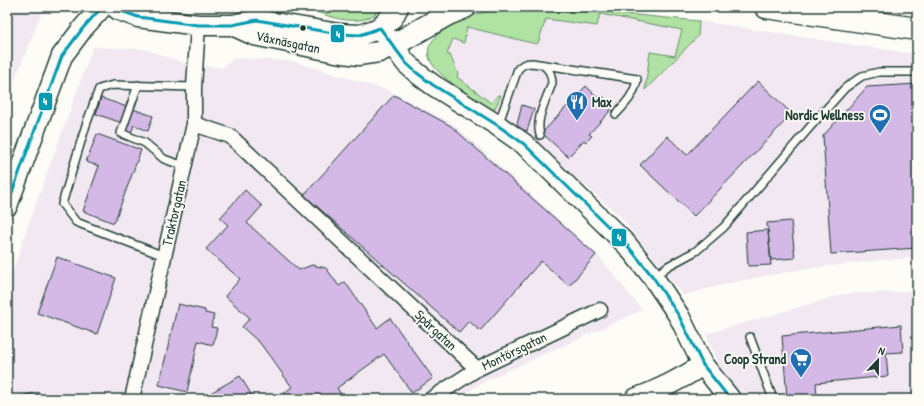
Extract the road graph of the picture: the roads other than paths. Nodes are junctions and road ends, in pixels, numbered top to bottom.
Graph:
1 (102, 7) edge
2 (115, 7) edge
3 (397, 7) edge
4 (465, 7) edge
5 (766, 7) edge
6 (198, 25) junction
7 (232, 25) junction
8 (380, 28) junction
9 (917, 29) edge
10 (392, 46) junction
11 (543, 64) junction
12 (917, 72) edge
13 (138, 86) junction
14 (194, 87) junction
15 (616, 114) dead end
16 (194, 124) junction
17 (498, 125) junction
18 (540, 135) dead end
19 (184, 166) junction
20 (7, 206) edge
21 (164, 256) junction
22 (653, 277) junction
23 (600, 310) dead end
24 (750, 337) dead end
25 (703, 365) junction
26 (477, 369) junction
27 (132, 399) edge
28 (431, 399) edge
29 (635, 399) edge
30 (730, 399) edge
31 (773, 399) edge

1 - 20 street
2 - 6 street, Våxnäsgatan
3 - 8 highway
4 - 10 highway
5 - 9 highway
6 - 7 street, Våxnäsgatan
6 - 14 street, Traktorgatan
7 - 8 street, Våxnäsgatan
7 - 10 street, Våxnäsgatan
8 - 10 street
10 - 17 street
11 - 15 lane
11 - 17 lane
11 - 18 lane
12 - 22 lane
13 - 14 lane
13 - 19 lane
13 - 21 lane
14 - 16 street, Traktorgatan
16 - 19 street, Traktorgatan
16 - 26 street, Spårgatan
17 - 22 street
19 - 21 street, Traktorgatan
21 - 27 street, Traktorgatan
22 - 25 street
23 - 26 street, Montörsgatan
24 - 31 lane
25 - 29 street
25 - 30 street
26 - 28 street, Montörsgatan

